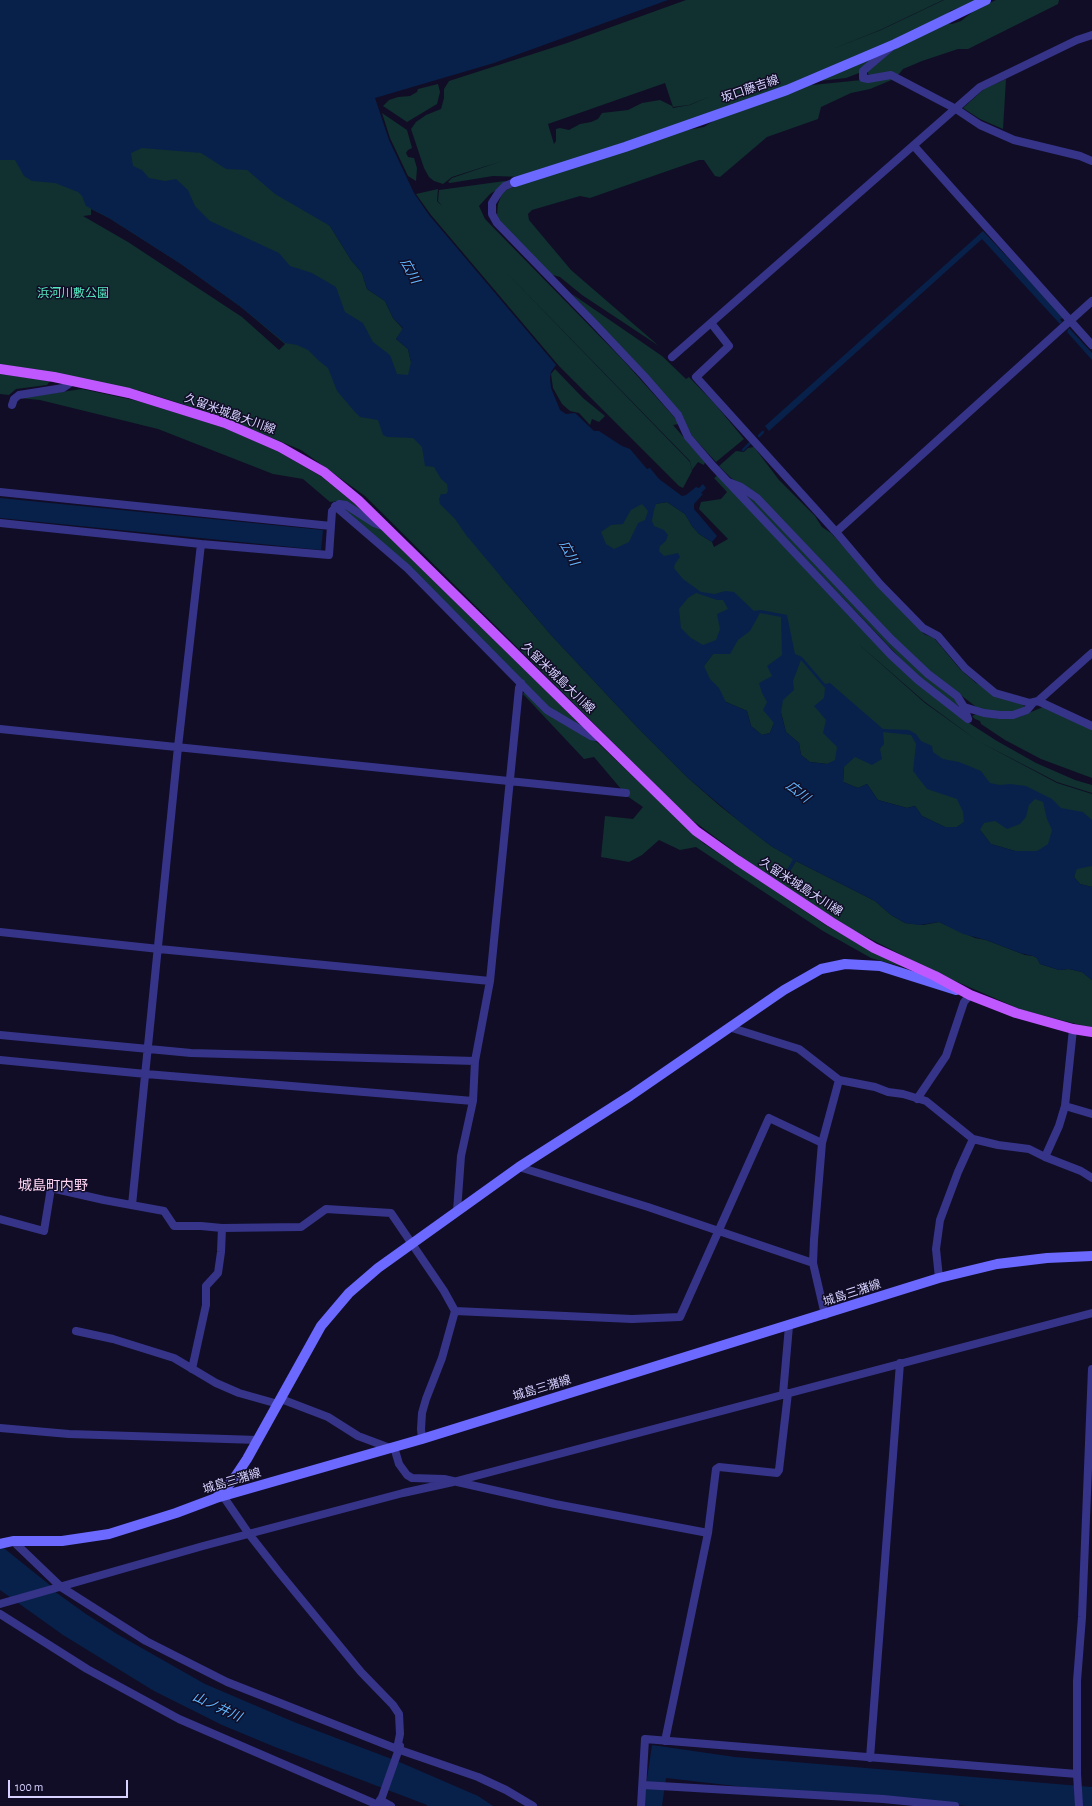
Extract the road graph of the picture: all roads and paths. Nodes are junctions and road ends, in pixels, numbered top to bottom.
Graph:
1 (986, 0) edge
2 (1092, 35) edge
3 (895, 44) junction
4 (956, 109) junction
5 (914, 146) junction
6 (1092, 161) edge
7 (515, 182) joint
8 (1092, 301) edge
9 (1070, 320) junction
10 (711, 323) junction
11 (1092, 345) edge
12 (672, 357) dead end
13 (0, 369) edge
14 (73, 381) junction
15 (12, 405) dead end
16 (730, 482) junction
17 (0, 492) edge
18 (335, 506) junction
19 (0, 523) edge
20 (331, 526) junction
21 (386, 528) junction
22 (836, 532) junction
23 (200, 544) junction
24 (1092, 653) edge
25 (521, 683) junction
26 (1035, 702) junction
27 (964, 706) junction
28 (1092, 726) edge
29 (0, 729) edge
30 (601, 738) junction
31 (178, 747) junction
32 (510, 781) junction
33 (626, 793) dead end
34 (0, 932) edge
35 (159, 949) junction
36 (490, 981) junction
37 (970, 995) junction
38 (732, 1028) junction
39 (1073, 1029) junction
40 (1092, 1032) edge
41 (0, 1035) edge
42 (149, 1051) junction
43 (0, 1060) edge
44 (475, 1061) junction
45 (147, 1072) junction
46 (839, 1080) junction
47 (917, 1099) junction
48 (473, 1101) junction
49 (1065, 1106) junction
50 (1092, 1114) edge
51 (973, 1139) junction
52 (822, 1143) junction
53 (1045, 1157) junction
54 (519, 1167) junction
55 (1092, 1178) edge
56 (132, 1205) junction
57 (457, 1210) junction
58 (0, 1219) edge
59 (222, 1228) junction
60 (719, 1230) junction
61 (412, 1244) junction
62 (1092, 1256) edge
63 (813, 1263) junction
64 (939, 1278) junction
65 (455, 1311) junction
66 (1092, 1312) edge
67 (825, 1315) junction
68 (789, 1326) junction
69 (76, 1331) dead end
70 (900, 1363) junction
71 (192, 1369) junction
72 (1092, 1369) edge
73 (785, 1394) junction
74 (279, 1402) junction
75 (0, 1428) edge
76 (422, 1439) junction
77 (258, 1440) junction
78 (392, 1448) junction
79 (453, 1482) junction
80 (220, 1497) junction
81 (708, 1533) junction
82 (249, 1534) junction
83 (13, 1541) junction
84 (0, 1544) edge
85 (59, 1587) junction
86 (0, 1604) edge
87 (0, 1614) edge
88 (665, 1741) junction
89 (398, 1747) junction
90 (870, 1758) junction
91 (1077, 1774) junction
92 (643, 1785) junction
93 (379, 1802) edge
94 (390, 1806) edge
95 (533, 1806) edge
96 (641, 1806) edge
97 (955, 1806) edge
98 (1078, 1806) edge

1 - 3 main road, 坂口藤吉線
2 - 4 street
3 - 4 street
3 - 7 main road, 坂口藤吉線
4 - 5 street
4 - 6 street
5 - 9 street
5 - 10 street
7 - 16 street
8 - 9 street
9 - 11 street
9 - 22 street
10 - 12 street
10 - 22 street
13 - 14 main road, 久留米城島大川線
14 - 15 street
14 - 21 main road, 久留米城島大川線
16 - 27 street
16 - 27 street
17 - 20 street
18 - 20 street
18 - 21 street
18 - 25 street
19 - 23 street
20 - 23 street
21 - 30 main road, 久留米城島大川線
22 - 26 street
23 - 31 street
24 - 26 street
25 - 30 street
25 - 32 street
26 - 27 street
26 - 28 street
29 - 31 street
30 - 37 main road, 久留米城島大川線
31 - 32 street
31 - 35 street
32 - 33 street
32 - 36 street
34 - 35 street
35 - 36 street
35 - 42 street
36 - 44 street
37 - 38 main road
37 - 39 main road, 久留米城島大川線
37 - 47 street
38 - 46 street
38 - 54 main road
39 - 40 main road, 久留米城島大川線
39 - 49 street
41 - 42 street
42 - 44 street
42 - 45 street
43 - 45 street
44 - 48 street
45 - 48 street
45 - 56 street
46 - 47 street
46 - 52 street
47 - 51 street
48 - 57 street
49 - 50 street
49 - 53 street
51 - 53 street
51 - 64 street
52 - 60 street
52 - 63 street
53 - 55 street
54 - 57 main road
54 - 60 street
56 - 58 street
56 - 59 street
57 - 61 main road
59 - 61 street
59 - 71 street
60 - 63 street
60 - 65 street
61 - 65 street
61 - 74 main road
62 - 64 main road, 城島三潴線
63 - 67 street
64 - 67 main road, 城島三潴線
65 - 76 street
66 - 70 street
67 - 68 main road, 城島三潴線
68 - 73 street
68 - 76 main road, 城島三潴線
69 - 71 street
70 - 73 street
70 - 90 street
71 - 74 street
72 - 91 street
73 - 79 street
73 - 81 street
74 - 77 main road
74 - 78 street
75 - 77 street
76 - 78 main road, 城島三潴線
77 - 80 main road
78 - 79 street
78 - 80 main road, 城島三潴線
79 - 81 street
79 - 82 street
80 - 82 street
80 - 83 main road, 城島三潴線
81 - 88 street
82 - 85 street
82 - 89 street
83 - 84 main road, 城島三潴線
83 - 85 street
85 - 86 street
85 - 89 street
87 - 93 street
88 - 90 street
88 - 92 street
89 - 93 street, bridge
89 - 95 street
90 - 91 street
91 - 98 street
92 - 96 street
92 - 97 street
93 - 94 street

